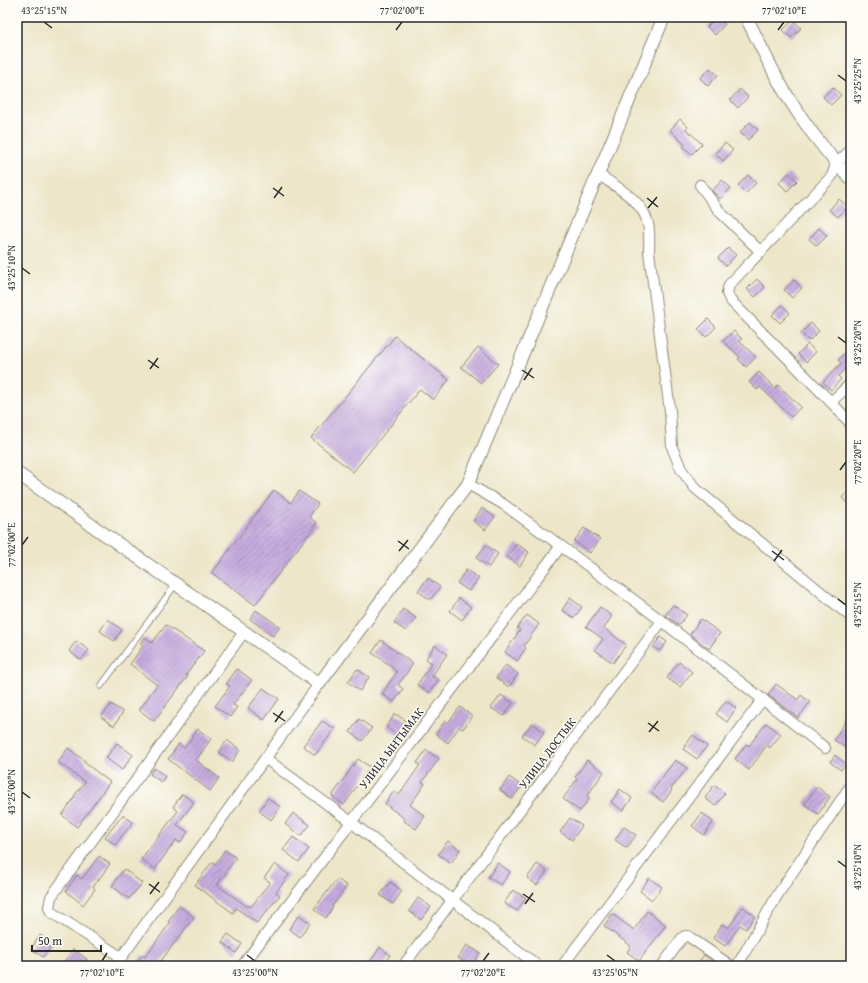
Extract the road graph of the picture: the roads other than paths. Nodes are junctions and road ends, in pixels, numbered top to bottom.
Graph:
1 (664, 17) edge
2 (746, 17) edge
3 (851, 150) edge
4 (836, 164) junction
5 (598, 174) junction
6 (851, 179) edge
7 (700, 185) dead end
8 (760, 252) junction
9 (851, 382) edge
10 (831, 402) junction
11 (851, 424) edge
12 (17, 473) edge
13 (468, 484) junction
14 (561, 546) junction
15 (176, 583) junction
16 (851, 617) edge
17 (662, 621) junction
18 (244, 632) junction
19 (319, 684) junction
20 (101, 686) dead end
21 (763, 699) junction
22 (825, 748) dead end
23 (265, 758) junction
24 (851, 785) edge
25 (351, 822) junction
26 (452, 901) junction
27 (121, 957) junction
28 (115, 966) edge
29 (242, 966) edge
30 (403, 966) edge
31 (538, 966) edge
32 (562, 966) edge
33 (662, 966) edge
34 (731, 966) edge
35 (737, 966) edge

1 - 5 street
2 - 4 street
3 - 4 street
4 - 6 street
4 - 8 street
5 - 13 street
5 - 16 street
7 - 8 street
8 - 10 street
9 - 10 street
10 - 11 street
12 - 15 street
13 - 14 street
13 - 19 street
14 - 17 street
14 - 25 street, УЛИЦА ЫНТЫМАК
15 - 18 street
15 - 20 lane
17 - 21 street
17 - 26 street, УЛИЦА ДОСТЫК
18 - 19 street
18 - 27 street
19 - 23 street
21 - 22 street
21 - 32 street
23 - 25 street
23 - 27 street
24 - 35 street
25 - 26 street
25 - 29 street, УЛИЦА ЫНТЫМАК
26 - 30 street, УЛИЦА ДОСТЫК
26 - 31 street
27 - 28 street
33 - 34 street

